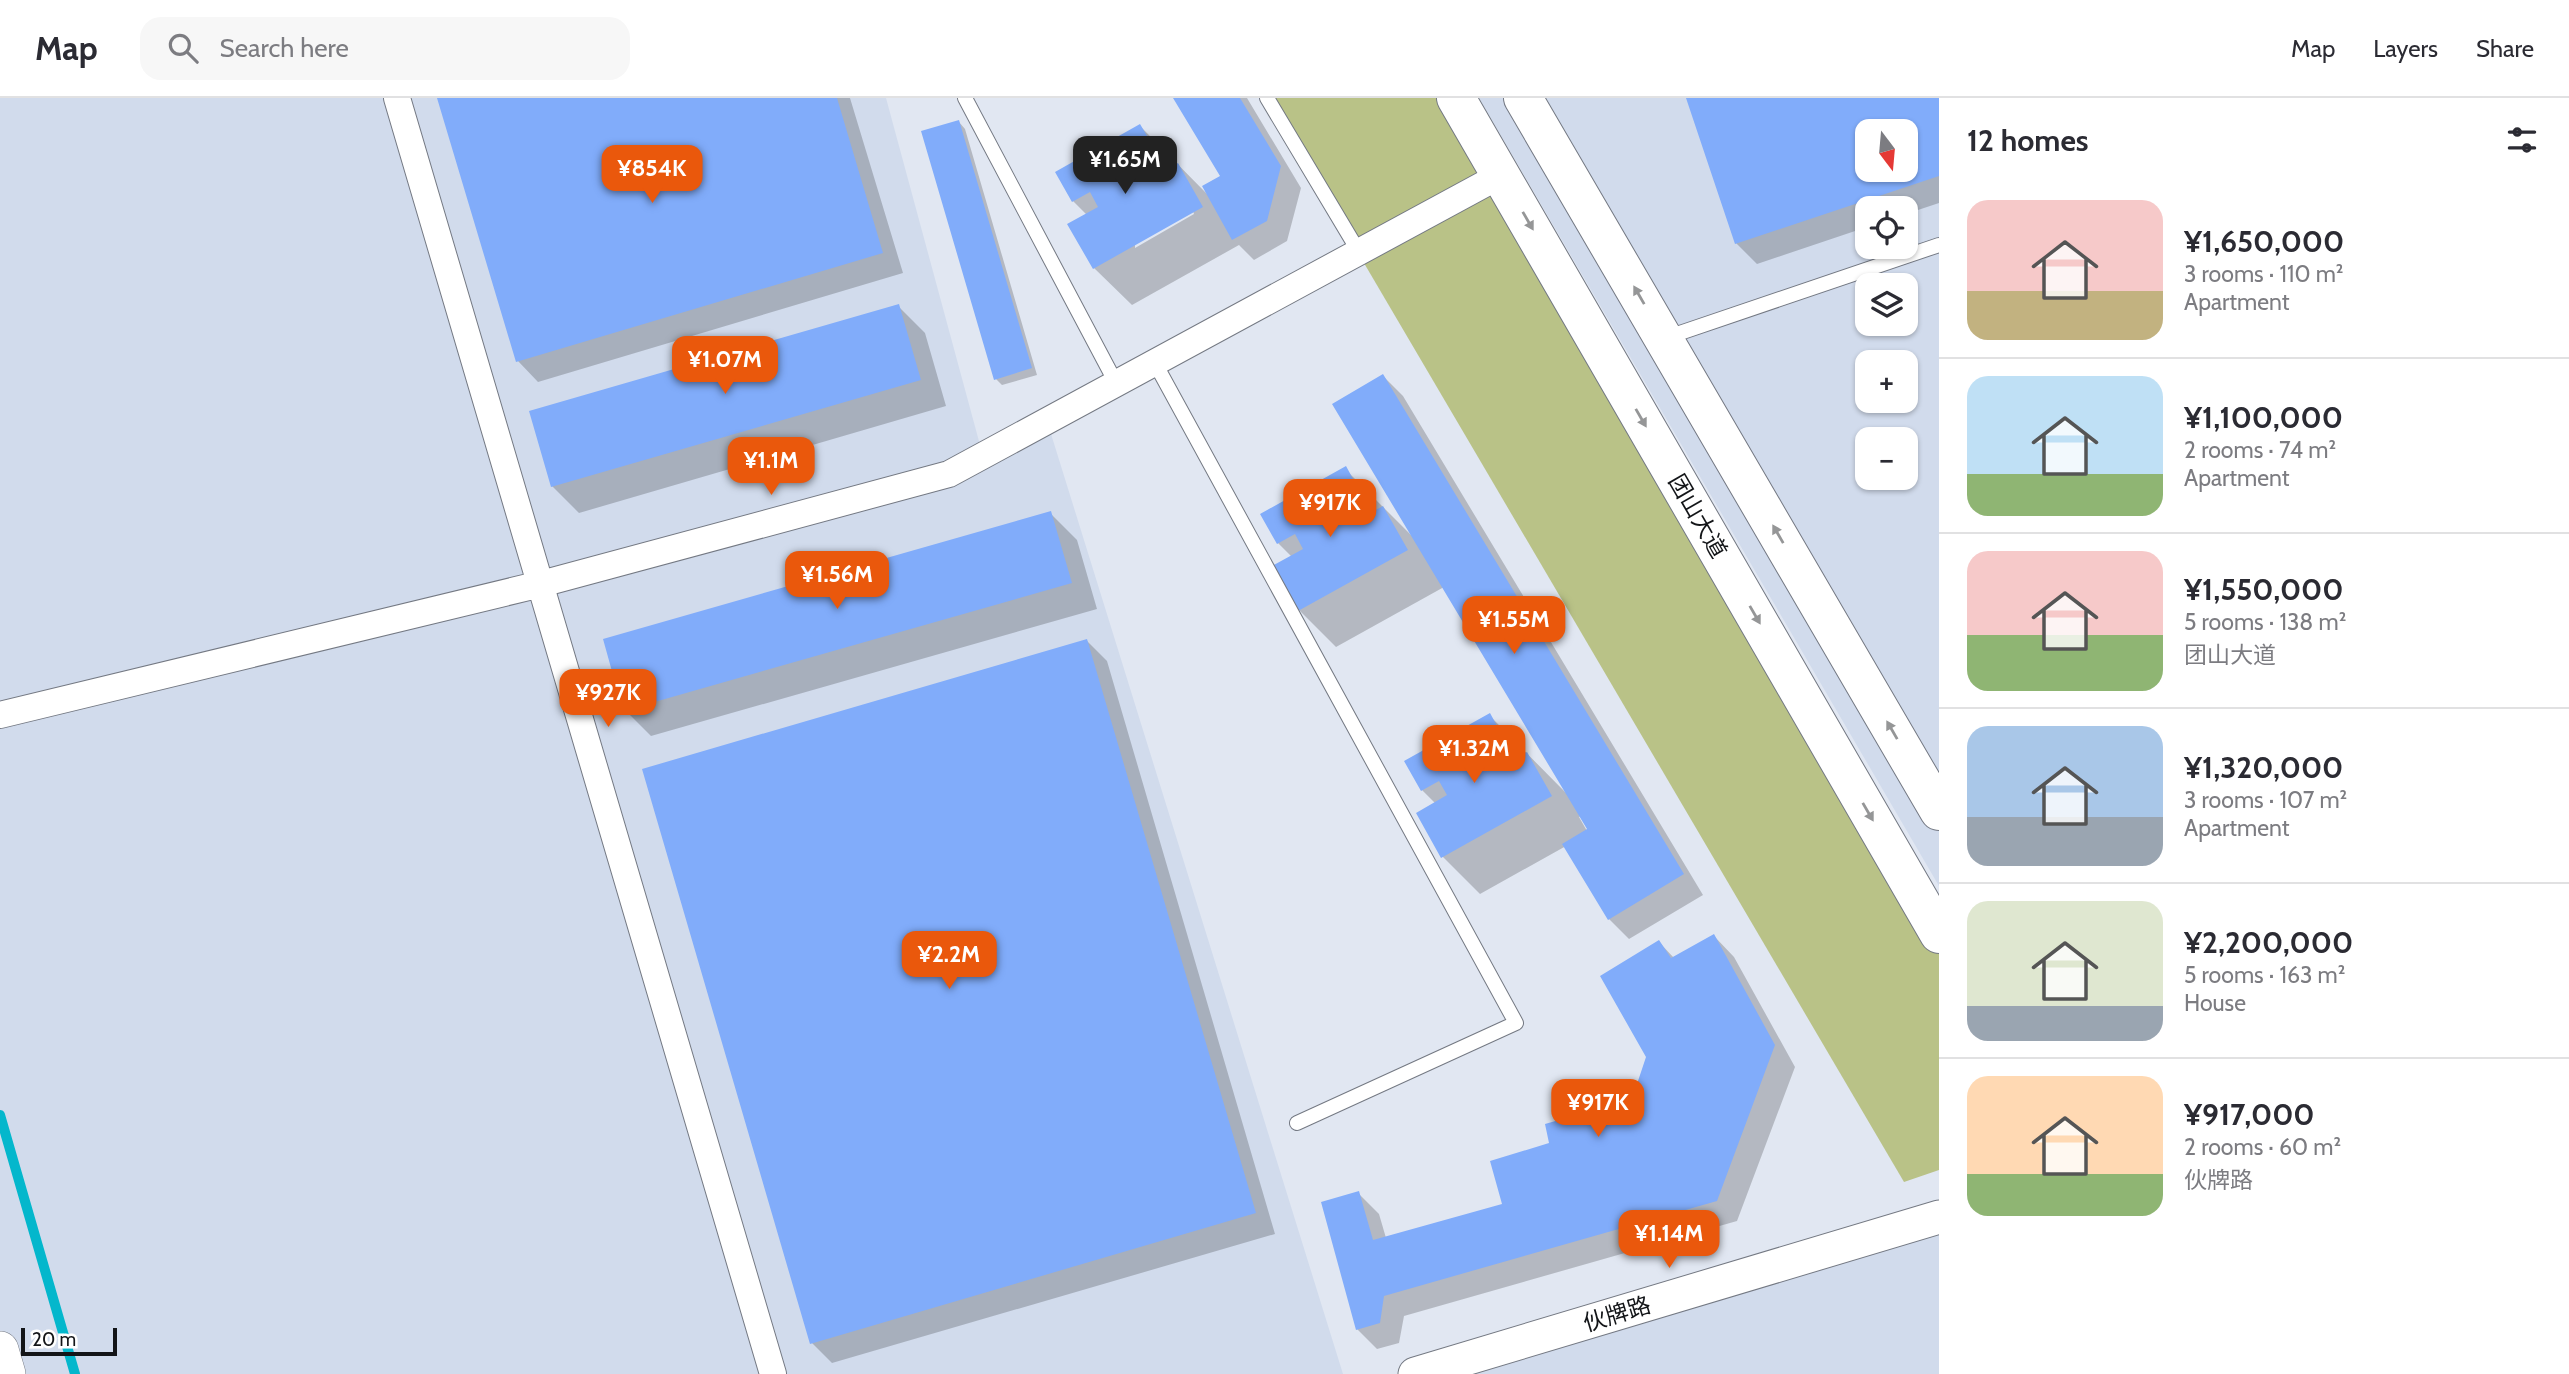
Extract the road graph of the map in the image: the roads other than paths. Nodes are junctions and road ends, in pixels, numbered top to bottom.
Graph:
1 (397, 98) edge
2 (965, 98) edge
3 (1267, 98) edge
4 (1456, 98) edge
5 (1523, 98) edge
6 (1502, 175) junction
7 (1939, 245) edge
8 (1359, 252) junction
9 (1665, 338) junction
10 (1155, 363) junction
11 (1116, 383) junction
12 (541, 583) junction
13 (0, 715) edge
14 (1939, 811) edge
15 (1939, 934) edge
16 (1297, 1123) dead end
17 (1939, 1217) edge
18 (0, 1350) edge
19 (7, 1374) edge
20 (774, 1374) edge
21 (1415, 1374) edge

1 - 12 street
2 - 11 lane
3 - 8 lane
4 - 6 highway, 团山大道
9 -> 5 highway
6 - 8 street
6 -> 15 highway, 团山大道
7 - 9 lane
8 - 10 street
14 -> 9 highway
10 - 11 street
10 - 16 lane
11 - 12 street
12 - 13 street
12 - 20 street
17 - 21 street, 伙牌路
18 - 19 main road

